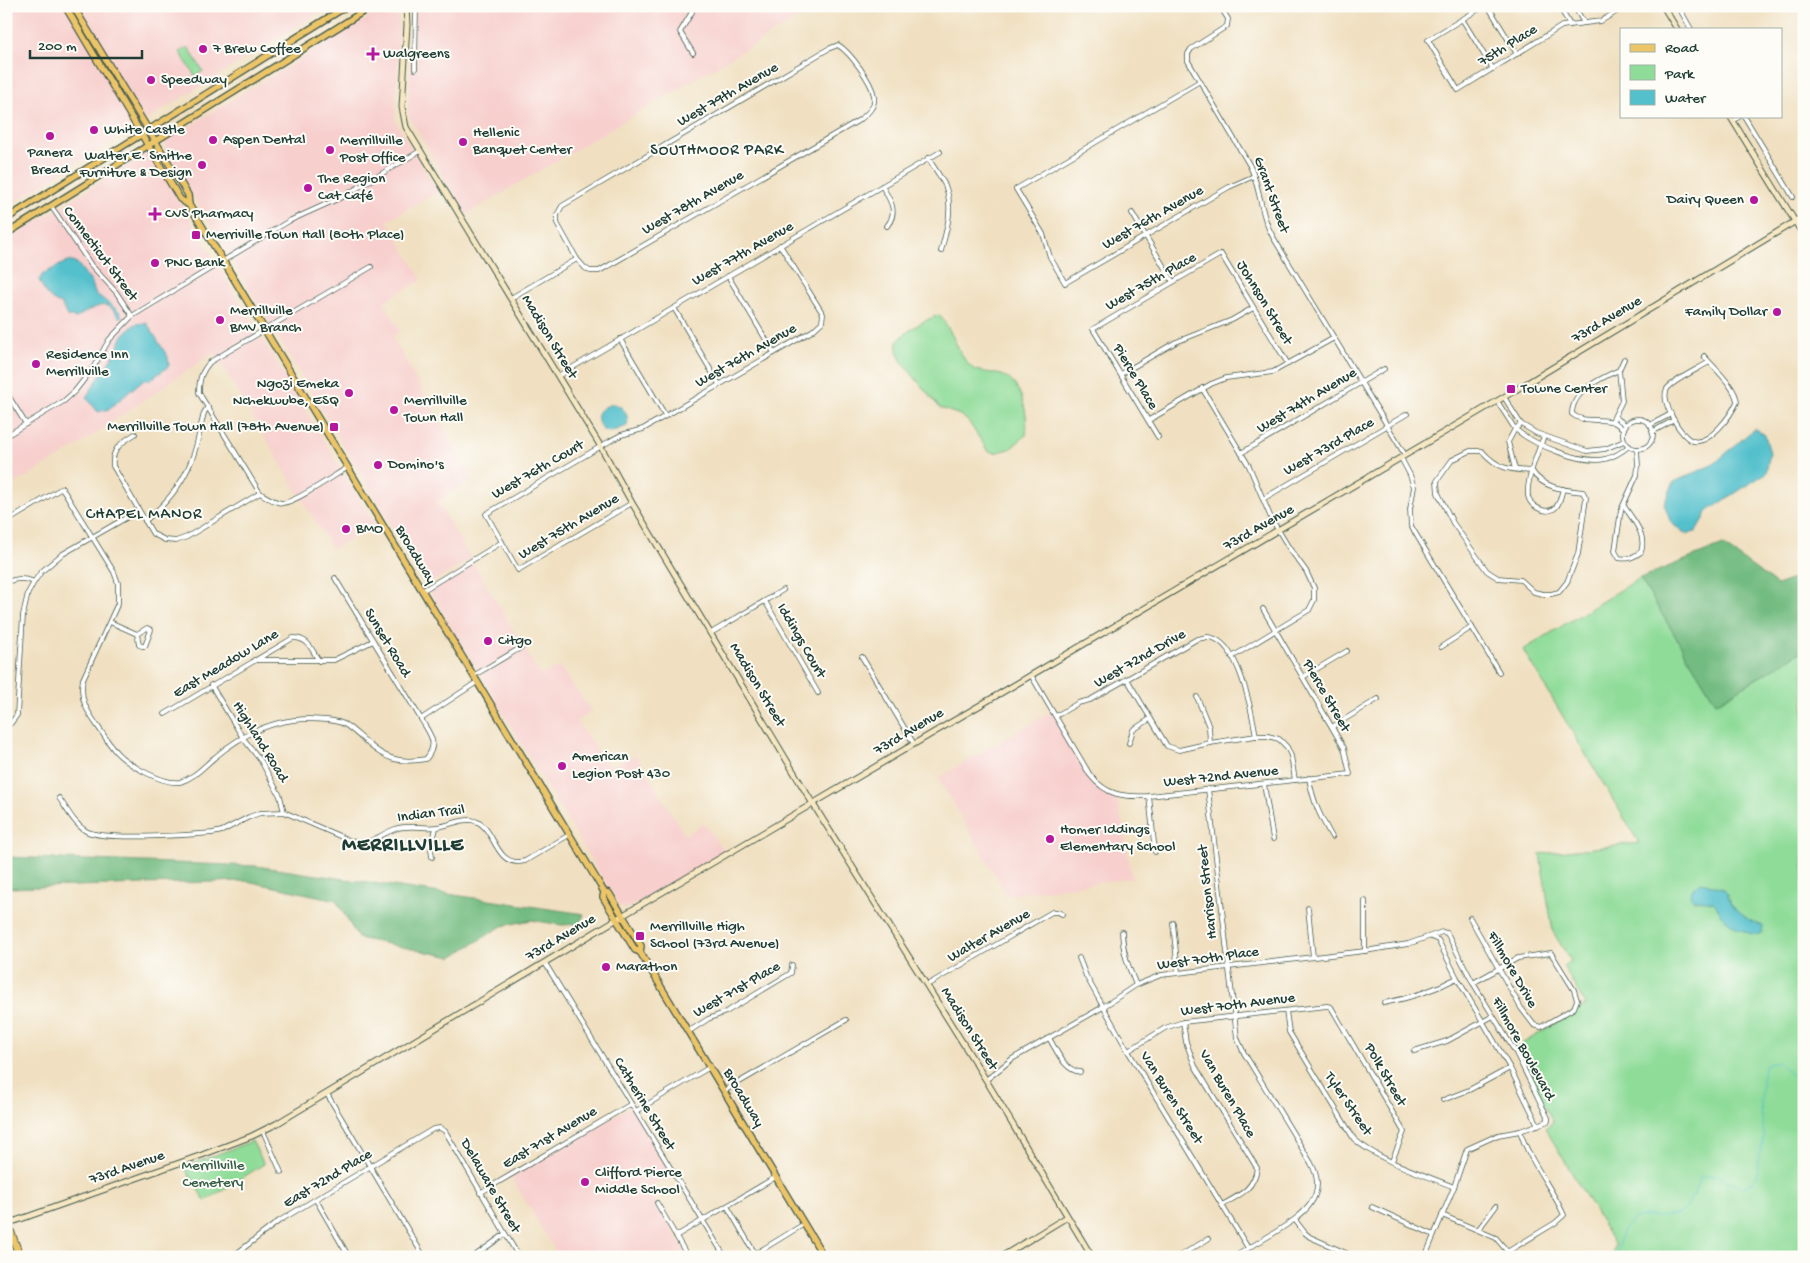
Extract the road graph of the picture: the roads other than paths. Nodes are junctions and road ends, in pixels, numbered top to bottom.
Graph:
1 (65, 6) edge
2 (73, 6) edge
3 (347, 6) edge
4 (372, 6) edge
5 (406, 6) edge
6 (416, 6) edge
7 (688, 6) edge
8 (1220, 6) edge
9 (1484, 6) edge
10 (1488, 6) edge
11 (1559, 6) edge
12 (1574, 6) edge
13 (1626, 6) edge
14 (1663, 6) edge
15 (1678, 6) edge
16 (1462, 19) junction
17 (1584, 23) junction
18 (1570, 25) junction
19 (1676, 28) edge
20 (1691, 28) edge
21 (838, 45) joint
22 (693, 53) dead end
23 (1517, 54) junction
24 (404, 63) junction
25 (1493, 69) junction
26 (1200, 81) junction
27 (1745, 118) edge
28 (1731, 119) edge
29 (148, 129) junction
30 (141, 134) junction
31 (156, 141) junction
32 (148, 145) junction
33 (420, 151) junction
34 (940, 152) dead end
35 (928, 158) junction
36 (1254, 176) junction
37 (1782, 178) junction
38 (1772, 184) junction
39 (882, 186) junction
40 (1793, 197) dead end
41 (189, 205) junction
42 (51, 206) junction
43 (1132, 213) dead end
44 (1804, 216) edge
45 (6, 219) edge
46 (1795, 221) junction
47 (887, 226) dead end
48 (6, 234) edge
49 (1146, 236) junction
50 (1804, 236) edge
51 (780, 245) junction
52 (941, 251) dead end
53 (1221, 254) joint
54 (577, 258) junction
55 (222, 261) junction
56 (371, 268) dead end
57 (728, 276) junction
58 (1173, 282) junction
59 (511, 298) junction
60 (674, 308) junction
61 (1253, 308) junction
62 (132, 316) junction
63 (1093, 329) joint
64 (264, 331) junction
65 (1334, 338) junction
66 (620, 339) junction
67 (774, 353) junction
68 (1704, 356) dead end
69 (1624, 359) dead end
70 (1709, 362) junction
71 (1288, 364) junction
72 (1384, 369) dead end
73 (1619, 370) junction
74 (1121, 374) junction
75 (558, 376) junction
76 (1361, 382) junction
77 (719, 384) junction
78 (1202, 388) junction
79 (6, 392) edge
80 (1504, 397) junction
81 (1497, 401) junction
82 (207, 408) junction
83 (1407, 414) dead end
84 (1671, 414) junction
85 (665, 416) junction
86 (1614, 419) junction
87 (1149, 420) junction
88 (1674, 420) junction
89 (26, 424) junction
90 (1521, 424) junction
91 (1650, 425) junction
92 (1387, 426) junction
93 (1625, 427) junction
94 (1515, 429) junction
95 (1652, 432) junction
96 (135, 434) dead end
97 (6, 436) edge
98 (1544, 436) junction
99 (1158, 437) dead end
100 (1624, 441) junction
101 (1541, 444) junction
102 (601, 446) junction
103 (1630, 446) junction
104 (1637, 449) junction
105 (1241, 453) junction
106 (1403, 456) junction
107 (347, 468) junction
108 (1515, 469) junction
109 (1532, 471) junction
110 (1563, 489) junction
111 (260, 493) junction
112 (1263, 499) junction
113 (632, 503) junction
114 (1624, 506) junction
115 (138, 511) junction
116 (145, 521) junction
117 (6, 522) edge
118 (1278, 531) junction
119 (93, 538) junction
120 (502, 542) junction
121 (335, 578) dead end
122 (6, 582) edge
123 (34, 582) junction
124 (783, 590) dead end
125 (422, 591) junction
126 (765, 601) junction
127 (1263, 608) dead end
128 (110, 622) junction
129 (1472, 628) junction
130 (1275, 631) junction
131 (711, 633) junction
132 (137, 634) junction
133 (373, 641) junction
134 (527, 644) dead end
135 (1441, 647) dead end
136 (1347, 651) dead end
137 (862, 657) dead end
138 (1232, 657) junction
139 (254, 660) junction
140 (319, 661) junction
141 (1499, 672) dead end
142 (1031, 675) junction
143 (1303, 677) junction
144 (475, 679) junction
145 (1127, 679) junction
146 (211, 685) junction
147 (818, 692) dead end
148 (1197, 697) dead end
149 (1378, 699) dead end
150 (165, 714) dead end
151 (1056, 716) junction
152 (421, 719) junction
153 (1150, 719) junction
154 (6, 726) edge
155 (1332, 727) junction
156 (1256, 736) junction
157 (243, 738) junction
158 (1129, 743) dead end
159 (1210, 743) junction
160 (914, 744) junction
161 (1350, 774) joint
162 (1309, 778) junction
163 (1295, 780) junction
164 (1264, 784) junction
165 (1208, 789) junction
166 (1149, 796) junction
167 (59, 798) dead end
168 (813, 804) junction
169 (284, 812) junction
170 (436, 828) junction
171 (569, 835) junction
172 (1332, 837) dead end
173 (1273, 839) dead end
174 (1155, 852) dead end
175 (432, 856) dead end
176 (604, 892) junction
177 (1365, 901) dead end
178 (1308, 908) dead end
179 (1062, 914) dead end
180 (623, 916) junction
181 (1470, 918) dead end
182 (616, 919) junction
183 (1173, 923) dead end
184 (1122, 932) dead end
185 (1431, 937) junction
186 (1365, 951) junction
187 (640, 952) junction
188 (1313, 957) junction
189 (1079, 958) dead end
190 (545, 963) junction
191 (792, 965) dead end
192 (1228, 967) junction
193 (1498, 969) junction
194 (1178, 972) junction
195 (1456, 978) junction
196 (1473, 983) junction
197 (927, 985) junction
198 (1136, 985) junction
199 (1384, 1003) dead end
200 (1327, 1006) joint
201 (1102, 1007) junction
202 (1286, 1011) junction
203 (1493, 1016) junction
204 (1233, 1017) junction
205 (846, 1020) dead end
206 (1183, 1022) junction
207 (1483, 1022) junction
208 (688, 1032) junction
209 (1049, 1038) junction
210 (1414, 1050) dead end
211 (1128, 1051) junction
212 (710, 1067) junction
213 (1510, 1068) junction
214 (1080, 1072) dead end
215 (986, 1080) junction
216 (724, 1092) junction
217 (326, 1094) junction
218 (1443, 1100) dead end
219 (631, 1104) junction
220 (636, 1111) junction
221 (1538, 1125) junction
222 (440, 1128) joint
223 (263, 1131) junction
224 (1520, 1131) junction
225 (1392, 1161) junction
226 (370, 1167) junction
227 (281, 1172) dead end
228 (776, 1177) junction
229 (1454, 1187) junction
230 (480, 1193) junction
231 (316, 1200) junction
232 (656, 1203) dead end
233 (1222, 1205) junction
234 (727, 1206) junction
235 (1496, 1206) dead end
236 (1372, 1207) dead end
237 (1442, 1215) junction
238 (1067, 1217) junction
239 (6, 1220) edge
240 (702, 1220) junction
241 (1295, 1220) junction
242 (6, 1224) edge
243 (804, 1224) junction
244 (1478, 1230) junction
245 (505, 1234) junction
246 (1434, 1235) junction
247 (676, 1236) junction
248 (1208, 1239) dead end
249 (1248, 1248) junction
250 (1010, 1251) junction
251 (1507, 1252) junction
252 (756, 1255) edge
253 (20, 1257) edge
254 (232, 1257) edge
255 (349, 1257) edge
256 (424, 1257) edge
257 (472, 1257) edge
258 (519, 1257) edge
259 (688, 1257) edge
260 (725, 1257) edge
261 (824, 1257) edge
262 (1001, 1257) edge
263 (1014, 1257) edge
264 (1092, 1257) edge
265 (1178, 1257) edge
266 (1234, 1257) edge
267 (1354, 1257) edge
268 (1425, 1257) edge
269 (1499, 1257) edge

1 - 30 main road, Broadway
2 - 29 main road, Broadway
3 - 29 main road
4 - 31 main road
5 - 24 street
6 - 24 street
7 - 22 street
8 - 26 street, Grant Street
9 - 16 street
10 - 23 street
11 - 18 street
12 - 17 street
13 - 17 street, 75th Place
14 - 19 street
15 - 20 street
16 - 25 street
16 - 25 street, 75th Place
17 - 18 street, 75th Place
18 - 23 street, 75th Place
21 - 54 street, West 79th Avenue
21 - 54 street, West 78th Avenue
23 - 25 street, 75th Place
24 - 33 street, Madison Street
26 - 36 street, Grant Street
26 - 49 street, West 76th Avenue
27 - 37 street
28 - 38 street
29 - 30 main road
29 - 31 main road, Broadway
30 - 32 main road, Broadway
30 - 45 main road
31 - 32 main road
31 - 41 main road, Broadway
32 - 41 main road, Broadway
32 - 42 main road
33 - 55 street
33 - 59 street, Madison Street
34 - 35 street, West 77th Avenue
35 - 39 street, West 77th Avenue
35 - 52 street
36 - 49 street, West 76th Avenue
36 - 65 street, Grant Street
37 - 38 street
37 - 40 street
38 - 46 street
39 - 47 street
39 - 51 street, West 77th Avenue
41 - 55 main road, Broadway
42 - 48 main road
42 - 62 street, Connecticut Street
43 - 49 street
44 - 46 street, 73rd Avenue
46 - 50 street
46 - 80 street, 73rd Avenue
49 - 58 street
51 - 57 street, West 77th Avenue
51 - 67 street, West 76th Avenue
53 - 58 street, West 75th Place
53 - 61 street, Johnson Street
54 - 59 street
55 - 62 street
55 - 64 main road, Broadway
56 - 64 street
57 - 60 street, West 77th Avenue
57 - 67 street
58 - 63 street, West 75th Place
59 - 75 street, Madison Street
60 - 66 street, West 77th Avenue
60 - 77 street
61 - 71 street, Johnson Street
61 - 74 street
62 - 89 street
63 - 74 street, Pierce Place
64 - 82 street
64 - 107 main road, Broadway
65 - 71 street
65 - 76 street, Grant Street
66 - 75 street, West 77th Avenue
66 - 85 street
67 - 77 street, West 76th Avenue
68 - 70 street
69 - 73 street
70 - 84 street
70 - 88 street
71 - 78 street
72 - 76 street, West 74th Avenue
73 - 86 street
73 - 86 street
74 - 87 street, Pierce Place
75 - 102 street, Madison Street
76 - 92 street, Grant Street
76 - 105 street, West 74th Avenue
77 - 85 street, West 76th Avenue
78 - 87 street
78 - 105 street
79 - 89 street
80 - 81 street, 73rd Avenue
80 - 90 street
81 - 94 street
81 - 106 street, 73rd Avenue
82 - 111 street
82 - 116 street
83 - 92 street, West 73rd Place
84 - 88 street
84 - 91 street
85 - 102 street, West 76th Avenue
86 - 93 street
87 - 99 street, Pierce Place
88 - 95 street
89 - 97 street
90 - 94 street
90 - 98 street
91 - 93 street
91 - 95 street
92 - 106 street, Grant Street
92 - 112 street, West 73rd Place
93 - 100 street
94 - 101 street
94 - 108 street
95 - 104 street
96 - 115 street
98 - 100 street
98 - 101 street
100 - 103 street
101 - 103 street
101 - 109 street
102 - 113 street, Madison Street
102 - 120 street, West 76th Court
103 - 104 street
104 - 114 street
105 - 112 street
106 - 118 street, 73rd Avenue
106 - 129 street, Grant Street
107 - 111 street
107 - 125 main road, Broadway
108 - 109 street
108 - 110 street
109 - 110 street
109 - 110 street
111 - 116 street
112 - 118 street
113 - 120 street, West 75th Avenue
113 - 131 street, Madison Street
114 - 114 street
115 - 116 street
115 - 119 street
117 - 119 street
118 - 130 street
118 - 142 street, 73rd Avenue
119 - 123 street
119 - 128 street
120 - 125 street
121 - 133 street, Sunset Road
122 - 123 street
123 - 154 street
124 - 126 street
125 - 144 main road, Broadway
126 - 131 street
126 - 147 street, Iddings Court
127 - 130 street, Pierce Street
128 - 132 street
128 - 157 street
129 - 135 street
129 - 141 street, Grant Street
130 - 138 street
130 - 143 street, Pierce Street
131 - 168 street, Madison Street
132 - 132 street
133 - 140 street
133 - 152 street, Sunset Road
134 - 144 street
136 - 143 street
137 - 160 street
138 - 145 street, West 72nd Drive
138 - 156 street
139 - 140 street
139 - 140 street, East Meadow Lane
139 - 146 street, East Meadow Lane
142 - 151 street
142 - 160 street, 73rd Avenue
143 - 155 street, Pierce Street
144 - 152 street
144 - 171 main road, Broadway
145 - 151 street, West 72nd Drive
145 - 153 street
146 - 150 street, East Meadow Lane
146 - 157 street, Highland Road
148 - 159 street
149 - 155 street
151 - 166 street, West 72nd Avenue
152 - 157 street, Sunset Road
153 - 158 street
153 - 159 street
155 - 161 street, Pierce Street
156 - 159 street
156 - 163 street
157 - 169 street, Highland Road
160 - 168 street, 73rd Avenue
161 - 162 street, West 72nd Avenue
162 - 163 street, West 72nd Avenue
162 - 172 street
163 - 164 street, West 72nd Avenue
164 - 165 street, West 72nd Avenue
164 - 173 street
165 - 166 street, West 72nd Avenue
165 - 192 street, Harrison Street
166 - 174 street
167 - 169 street, Indian Trail
168 - 180 street, 73rd Avenue
168 - 197 street, Madison Street
169 - 170 street, Indian Trail
170 - 171 street, Indian Trail
170 - 175 street
171 - 176 main road, Broadway
176 - 180 main road, Broadway
176 - 182 main road, Broadway
177 - 186 street
178 - 188 street
179 - 197 street, Walter Avenue
180 - 182 street, 73rd Avenue
180 - 187 main road, Broadway
181 - 193 street, Fillmore Drive
182 - 187 main road, Broadway
182 - 190 street, 73rd Avenue
183 - 194 street
184 - 198 street
185 - 186 street, West 70th Place
185 - 195 street, Fillmore Boulevard
185 - 196 street, Fillmore Boulevard
186 - 188 street, West 70th Place
187 - 208 main road, Broadway
188 - 192 street, West 70th Place
189 - 201 street, Van Buren Street
190 - 217 street, 73rd Avenue
190 - 219 street, Catherine Street
191 - 208 street, West 71st Place
192 - 194 street, West 70th Place
192 - 204 street, Harrison Street
193 - 193 street, Fillmore Drive
193 - 196 street
194 - 198 street, West 70th Place
195 - 199 street
195 - 207 street, Fillmore Boulevard
196 - 203 street, Fillmore Boulevard
197 - 215 street, Madison Street
198 - 201 street, West 70th Place
200 - 202 street, West 70th Avenue
200 - 225 street, Polk Street
201 - 209 street, West 70th Place
201 - 211 street, Van Buren Street
202 - 204 street, West 70th Avenue
202 - 225 street, Tyler Street
203 - 207 street
203 - 221 street, Fillmore Boulevard
204 - 206 street, West 70th Avenue
204 - 241 street, Harrison Street
205 - 216 street
206 - 211 street, West 70th Avenue
206 - 233 street, Van Buren Place
207 - 210 street
207 - 213 street, Fillmore Boulevard
208 - 212 main road, Broadway
209 - 214 street
209 - 215 street, West 70th Place
211 - 233 street, Van Buren Street
212 - 216 main road, Broadway
212 - 220 street
213 - 218 street
213 - 221 street, Fillmore Boulevard
215 - 238 street, Madison Street
216 - 228 main road, Broadway
217 - 223 street, 73rd Avenue
217 - 226 street
219 - 220 street, Catherine Street
219 - 230 street, East 71st Avenue
220 - 240 street, Catherine Street
221 - 224 street
222 - 226 street, East 72nd Place
222 - 230 street, Delaware Street
223 - 227 street
223 - 242 street, 73rd Avenue, bridge
224 - 229 street
224 - 251 street
225 - 229 street, Tyler Street
226 - 231 street, East 72nd Place
226 - 256 street
228 - 234 street
228 - 243 main road, Broadway
229 - 237 street
230 - 245 street, Delaware Street
231 - 254 street, East 72nd Place
231 - 255 street
232 - 247 street
233 - 249 street, Van Buren Street
234 - 240 street
234 - 252 street
235 - 244 street
236 - 246 street
237 - 244 street
237 - 246 street
238 - 250 street
238 - 264 street, Madison Street
239 - 253 highway
240 - 247 street
240 - 260 street, Catherine Street
241 - 249 street
241 - 267 street
243 - 252 street
243 - 261 main road, Broadway
244 - 251 street
245 - 257 street
245 - 258 street, Delaware Street
246 - 268 street
247 - 259 street
248 - 265 street
249 - 266 street
250 - 262 street
250 - 263 street
251 - 269 street

